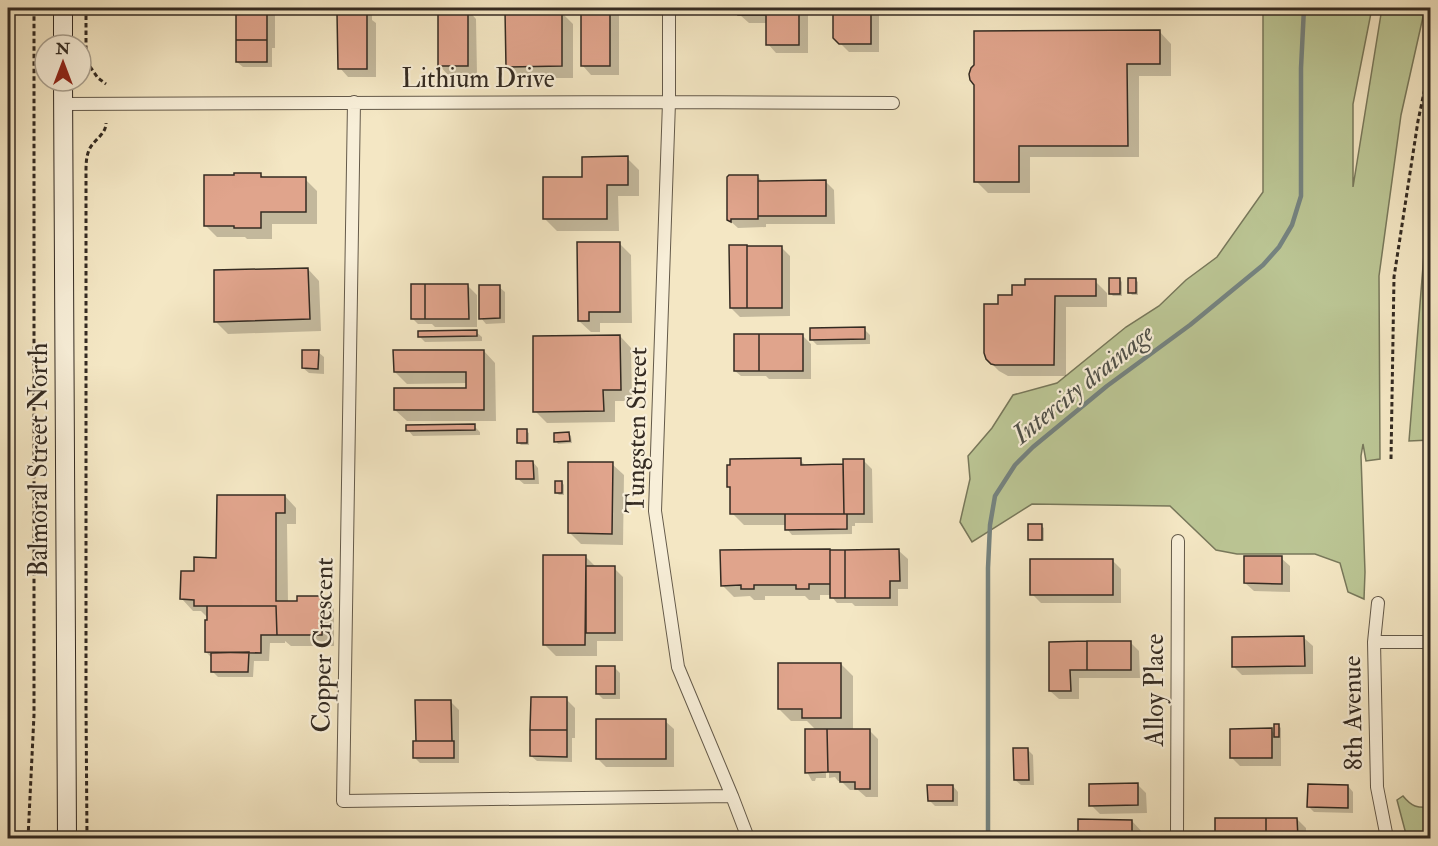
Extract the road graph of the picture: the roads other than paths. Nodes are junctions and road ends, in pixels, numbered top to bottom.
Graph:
1 (63, 8) edge
2 (669, 8) edge
3 (63, 33) edge
4 (63, 93) edge
5 (354, 102) junction
6 (669, 102) junction
7 (893, 103) dead end
8 (63, 104) junction
9 (1178, 541) dead end
10 (1378, 603) dead end
11 (1374, 642) junction
12 (1431, 642) edge
13 (732, 796) junction
14 (67, 838) edge
15 (748, 838) edge
16 (1177, 838) edge
17 (1387, 838) edge

1 - 3 main road
2 - 6 street, Tungsten Street
4 - 8 main road, Balmoral Street North
5 - 6 street, Lithium Drive
5 - 8 street, Lithium Drive
5 - 13 street, Copper Crescent
6 - 7 street, Lithium Drive
6 - 13 street, Tungsten Street
8 - 14 main road, Balmoral Street North
9 - 16 street, Alloy Place
10 - 11 street
11 - 12 street, 8th Avenue
11 - 17 street, 8th Avenue
13 - 15 street, Tungsten Street

